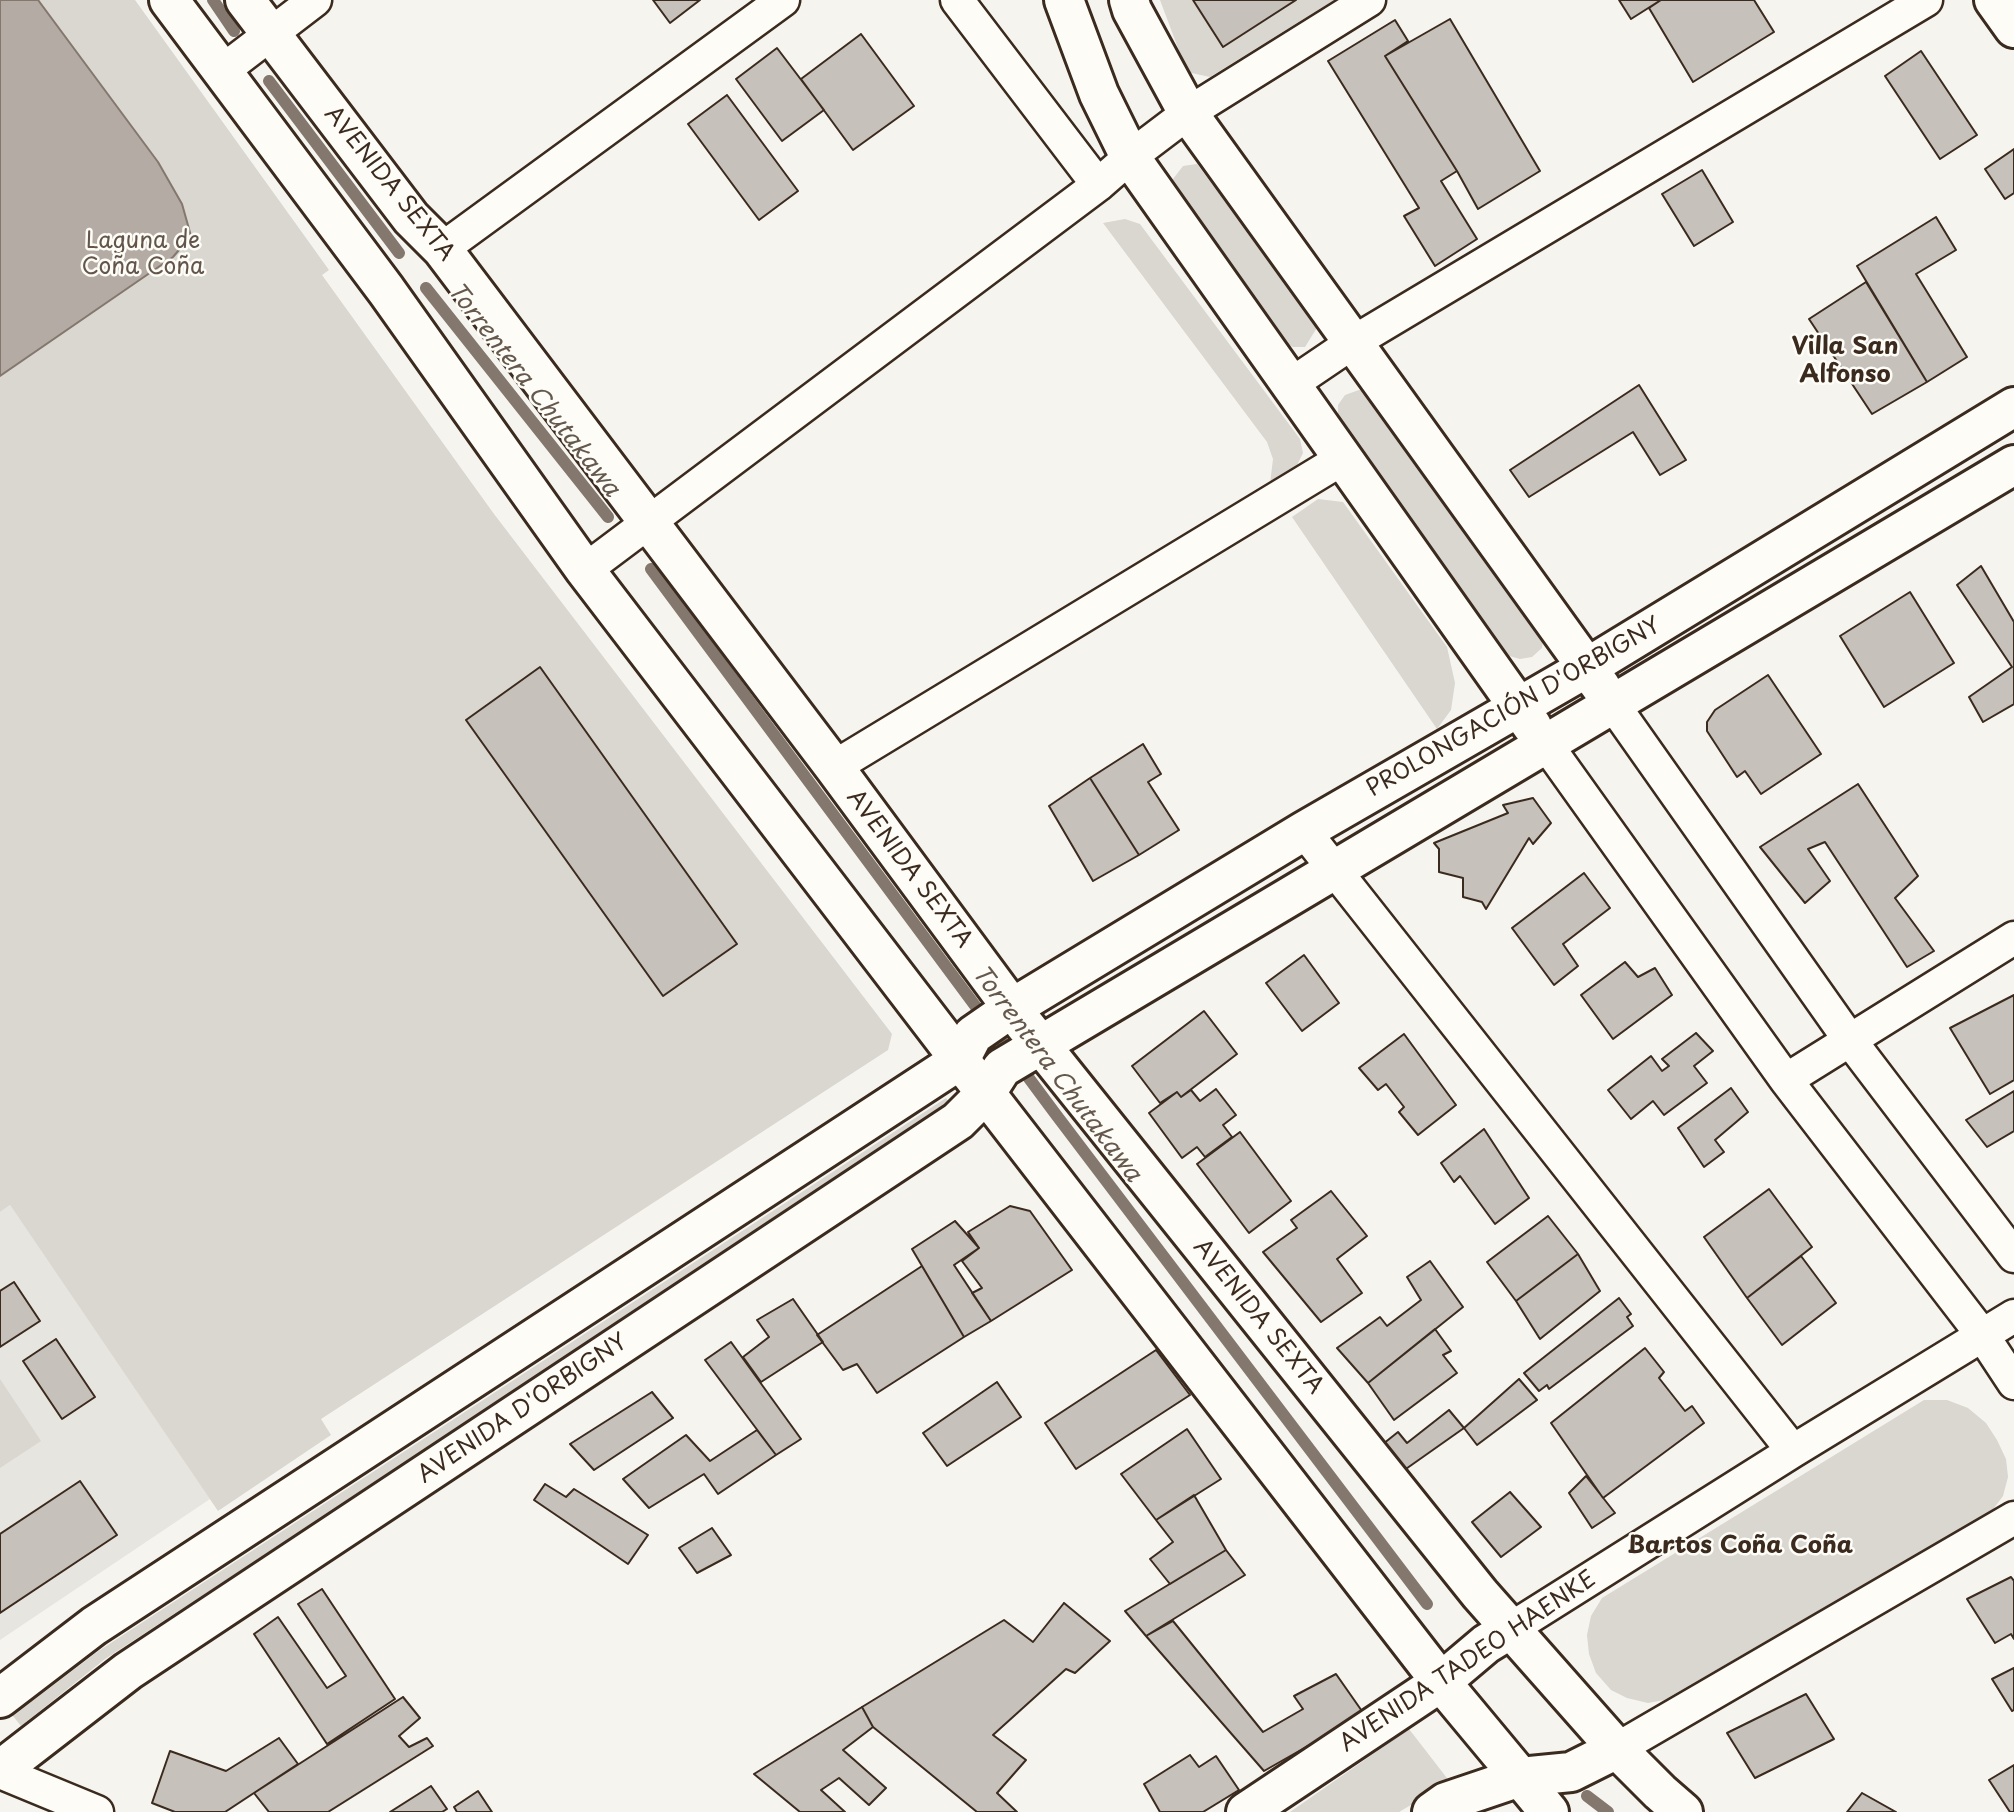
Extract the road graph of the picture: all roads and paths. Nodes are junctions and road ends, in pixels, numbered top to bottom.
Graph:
1 (169, 0) edge
2 (245, 0) edge
3 (315, 0) edge
4 (783, 0) edge
5 (957, 0) edge
6 (1064, 0) edge
7 (1129, 0) edge
8 (1369, 0) edge
9 (1926, 0) edge
10 (1994, 0) edge
11 (2014, 28) edge
12 (247, 52) junction
13 (1188, 113) junction
14 (1130, 157) junction
15 (1098, 185) junction
16 (442, 249) junction
17 (1352, 343) junction
18 (1290, 385) junction
19 (2014, 407) edge
20 (1342, 459) junction
21 (2014, 465) edge
22 (621, 543) junction
23 (1588, 667) junction
24 (1612, 703) junction
25 (1517, 707) junction
26 (1546, 744) junction
27 (834, 767) junction
28 (1304, 831) junction
29 (1334, 869) junction
30 (2014, 938) edge
31 (1011, 1009) junction
32 (1849, 1039) junction
33 (1038, 1046) junction
34 (966, 1048) junction
35 (1786, 1080) junction
36 (994, 1081) junction
37 (2014, 1256) edge
38 (2014, 1316) edge
39 (1983, 1336) junction
40 (2013, 1379) edge
41 (1793, 1451) junction
42 (2014, 1518) edge
43 (1475, 1655) junction
44 (0, 1698) edge
45 (1593, 1761) junction
46 (0, 1771) edge
47 (1520, 1777) junction
48 (97, 1812) edge
49 (1246, 1812) edge
50 (1432, 1812) edge
51 (1549, 1812) edge
52 (1683, 1812) edge

1 - 12 main road, AVENIDA SEXTA
2 - 12 main road, AVENIDA SEXTA
3 - 12 street
4 - 16 street
5 - 15 street
6 - 14 main road
7 - 13 main road
8 - 13 street
9 - 17 street
10 - 11 main road
12 - 16 main road, AVENIDA SEXTA
12 - 22 main road, AVENIDA SEXTA
13 - 14 street
13 - 17 main road
14 - 15 street
14 - 18 main road
15 - 22 street
16 - 22 main road, AVENIDA SEXTA
17 - 18 street
17 - 23 main road
18 - 20 main road
19 - 23 main road, PROLONGACIÓN D'ORBIGNY
20 - 25 main road
20 - 27 street
21 - 24 main road, PROLONGACIÓN D'ORBIGNY
22 - 27 main road, AVENIDA SEXTA
22 - 34 main road, AVENIDA SEXTA
23 - 24 main road
23 - 25 main road, PROLONGACIÓN D'ORBIGNY
24 - 26 main road, PROLONGACIÓN D'ORBIGNY
24 - 32 street
25 - 26 main road
25 - 28 main road, PROLONGACIÓN D'ORBIGNY
26 - 29 main road, PROLONGACIÓN D'ORBIGNY
26 - 35 street
27 - 31 main road, AVENIDA SEXTA
28 - 29 street
28 - 31 main road, PROLONGACIÓN D'ORBIGNY
29 - 33 main road, PROLONGACIÓN D'ORBIGNY
29 - 41 street
30 - 32 street
31 - 33 main road, AVENIDA SEXTA
31 - 34 main road
32 - 35 street
32 - 37 street
33 - 36 main road, AVENIDA D'ORBIGNY
33 - 43 main road, AVENIDA SEXTA
34 - 36 main road, AVENIDA SEXTA
34 - 44 main road
35 - 39 street
36 - 43 main road, AVENIDA SEXTA
36 - 46 main road, AVENIDA D'ORBIGNY
38 - 39 street, AVENIDA TADEO HAENKE
39 - 40 street
39 - 41 street, AVENIDA TADEO HAENKE
41 - 43 street, AVENIDA TADEO HAENKE
42 - 45 street
43 - 45 main road, AVENIDA SEXTA
43 - 47 main road, AVENIDA SEXTA
43 - 49 main road, AVENIDA TADEO HAENKE
45 - 47 main road
45 - 52 main road, AVENIDA SEXTA
46 - 48 street
47 - 50 main road
47 - 51 main road, AVENIDA SEXTA

